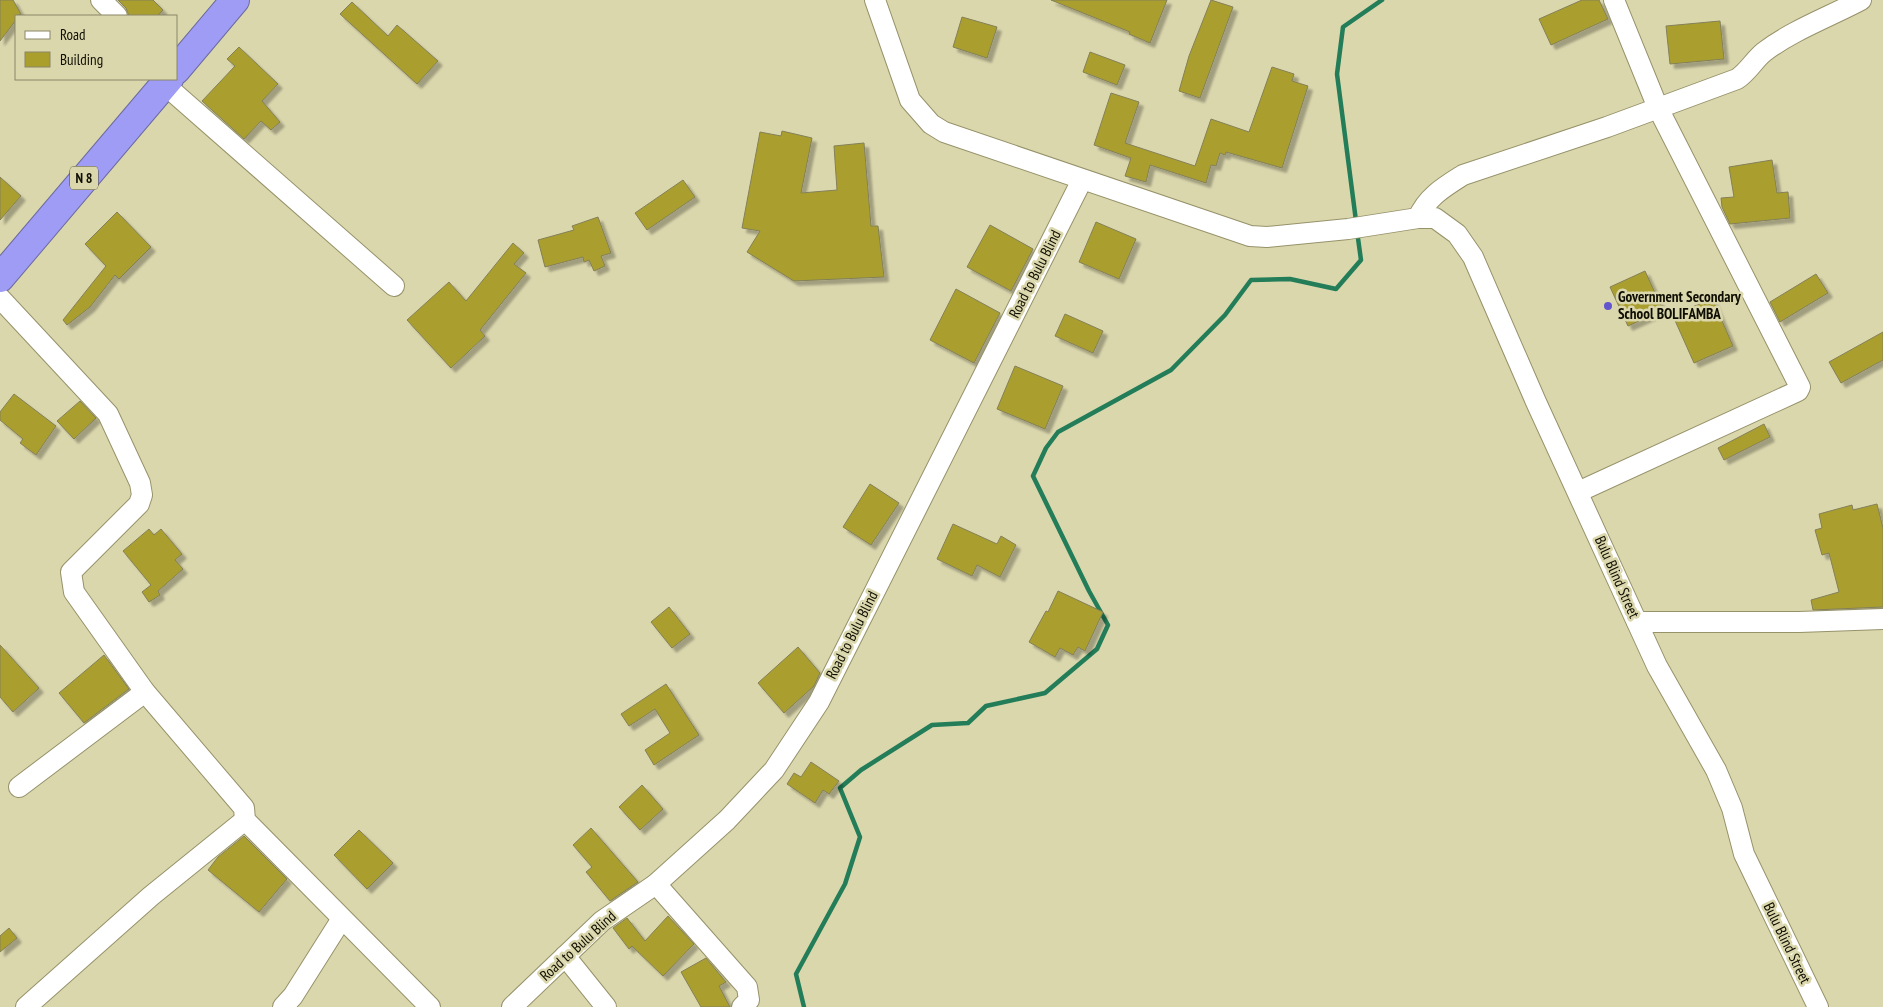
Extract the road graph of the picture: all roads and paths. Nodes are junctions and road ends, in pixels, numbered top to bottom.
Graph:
1 (101, 0) edge
2 (235, 0) edge
3 (875, 0) edge
4 (1614, 0) edge
5 (1861, 0) edge
6 (116, 15) edge
7 (178, 68) edge
8 (168, 80) edge
9 (172, 80) edge
10 (1658, 108) junction
11 (1082, 180) junction
12 (1418, 218) junction
13 (0, 278) edge
14 (394, 286) dead end
15 (0, 298) edge
16 (1578, 492) junction
17 (1883, 618) edge
18 (1637, 622) junction
19 (144, 692) junction
20 (19, 787) dead end
21 (245, 820) junction
22 (656, 884) junction
23 (341, 920) junction
24 (565, 956) junction
25 (26, 1007) edge
26 (282, 1007) edge
27 (430, 1007) edge
28 (512, 1007) edge
29 (606, 1007) edge
30 (742, 1007) edge
31 (1818, 1007) edge

1 - 6 street
2 - 7 highway, N 8
3 - 11 street, Bulu Blind Street
4 - 10 street
5 - 10 street
8 - 13 highway, N 8
9 - 14 street
10 - 12 street
10 - 16 street
11 - 12 street, Bulu Blind Street
11 - 22 street, Road to Bulu Blind
12 - 16 street, Bulu Blind Street
15 - 19 street
16 - 18 street, Bulu Blind Street
17 - 18 street
18 - 31 street, Bulu Blind Street
19 - 20 street
19 - 21 street
21 - 23 street
21 - 25 street
22 - 24 street, Road to Bulu Blind
22 - 30 street
23 - 26 street
23 - 27 street
24 - 28 street, Road to Bulu Blind
24 - 29 street

